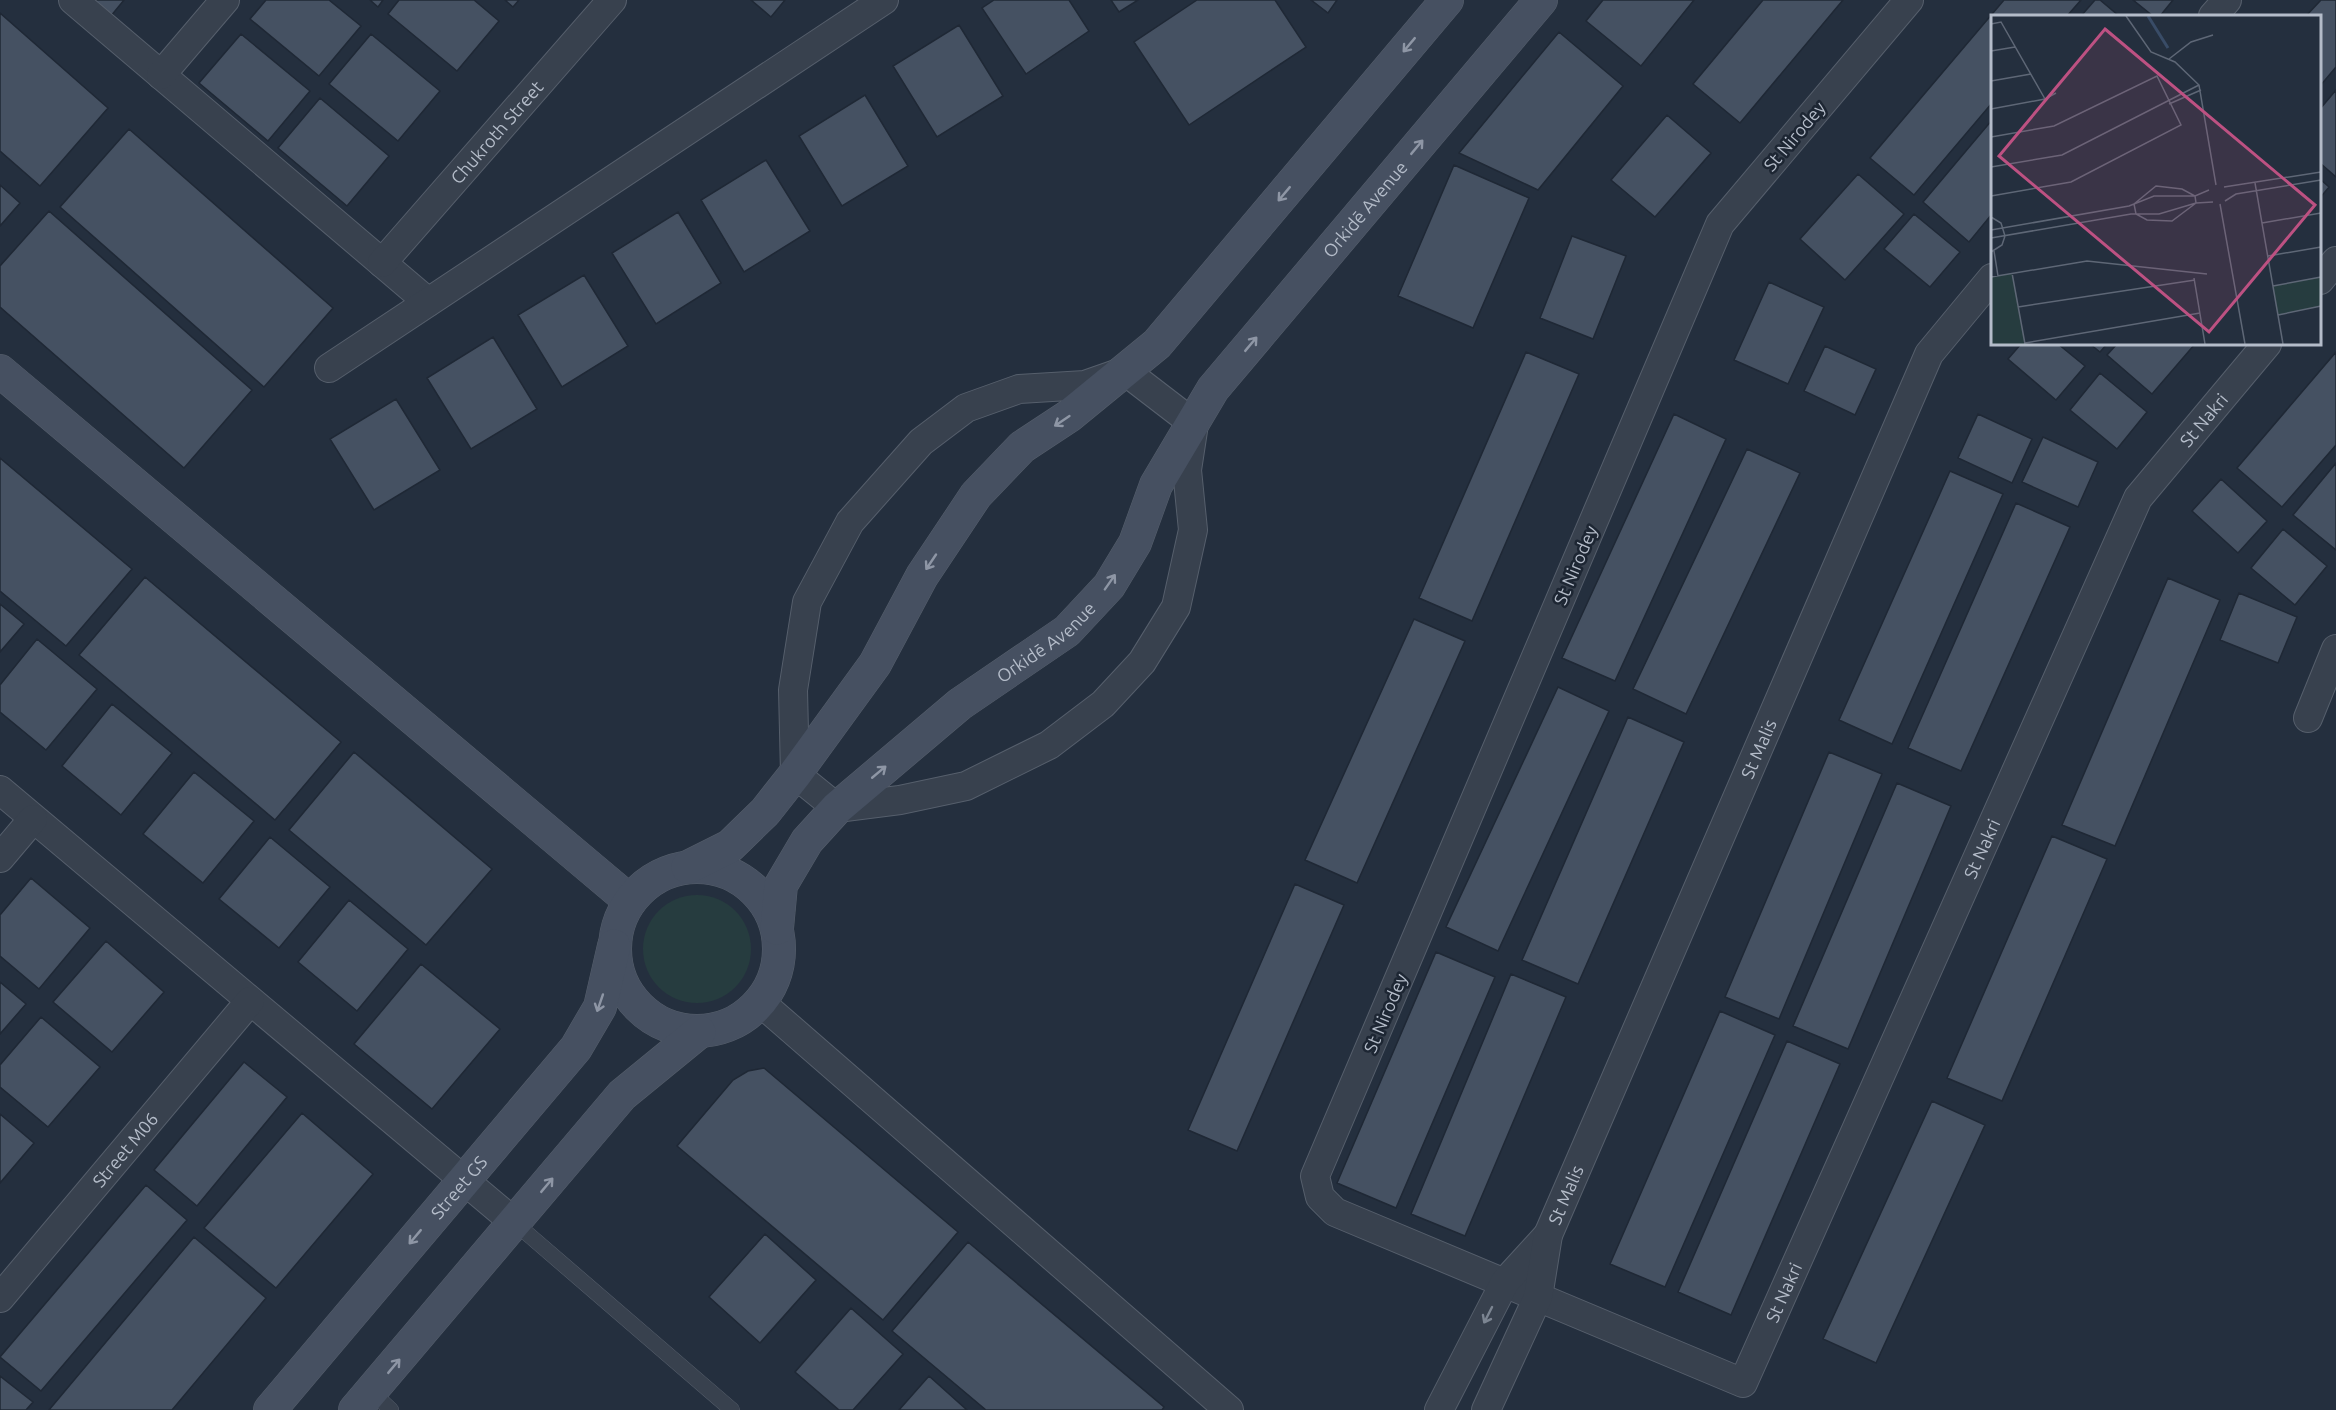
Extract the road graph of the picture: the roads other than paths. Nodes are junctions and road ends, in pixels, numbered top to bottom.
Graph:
1 (73, 0) edge
2 (225, 0) edge
3 (612, 0) edge
4 (884, 0) edge
5 (1447, 0) edge
6 (1541, 0) edge
7 (1909, 0) edge
8 (2227, 0) edge
9 (2214, 15) edge
10 (161, 75) junction
11 (2336, 261) edge
12 (382, 263) junction
13 (2321, 278) edge
14 (1991, 279) edge
15 (428, 302) junction
16 (2266, 345) edge
17 (329, 368) dead end
18 (0, 371) edge
19 (1125, 371) junction
20 (1194, 424) junction
21 (2336, 649) edge
22 (2308, 718) dead end
23 (795, 774) junction
24 (0, 790) edge
25 (837, 808) junction
26 (33, 819) junction
27 (0, 858) edge
28 (688, 867) junction
29 (630, 901) junction
30 (777, 928) junction
31 (614, 946) junction
32 (250, 1001) junction
33 (760, 1002) junction
34 (699, 1032) junction
35 (464, 1180) junction
36 (515, 1223) junction
37 (1548, 1235) junction
38 (1505, 1282) junction
39 (1538, 1297) junction
40 (0, 1298) edge
41 (373, 1404) edge
42 (280, 1406) edge
43 (732, 1410) edge
44 (1229, 1410) edge
45 (1439, 1410) edge
46 (1486, 1410) edge

1 - 10 street
2 - 10 street
3 - 12 street, Chukroth Street
4 - 15 street
5 -> 19 street
20 -> 6 street, Orkidē Avenue
7 - 38 street, St Nirodey
8 - 9 street
10 - 12 street
11 - 13 street
12 - 15 street
14 - 37 street, St Malis
15 - 17 street
16 - 39 street, St Nakri
18 - 29 street
19 - 20 street
19 -> 23 street
19 - 23 street
25 -> 20 street, Orkidē Avenue
20 - 25 street, Orkidē Avenue
21 - 22 street
23 - 25 street
23 - 28 street
24 - 26 street
25 - 30 street, Orkidē Avenue
26 - 27 street
26 - 32 street
28 - 29 street
28 - 30 street
29 - 31 street
30 - 33 street
31 - 34 street
31 -> 35 street, Street GS
32 - 35 street
32 - 40 street, Street M06
33 - 34 street
33 - 44 street
36 -> 34 street
35 - 36 street
35 -> 42 street, Street GS
41 -> 36 street
36 - 43 lane
37 - 38 street
37 - 39 street
38 - 39 street
38 -> 45 street
39 - 46 street

